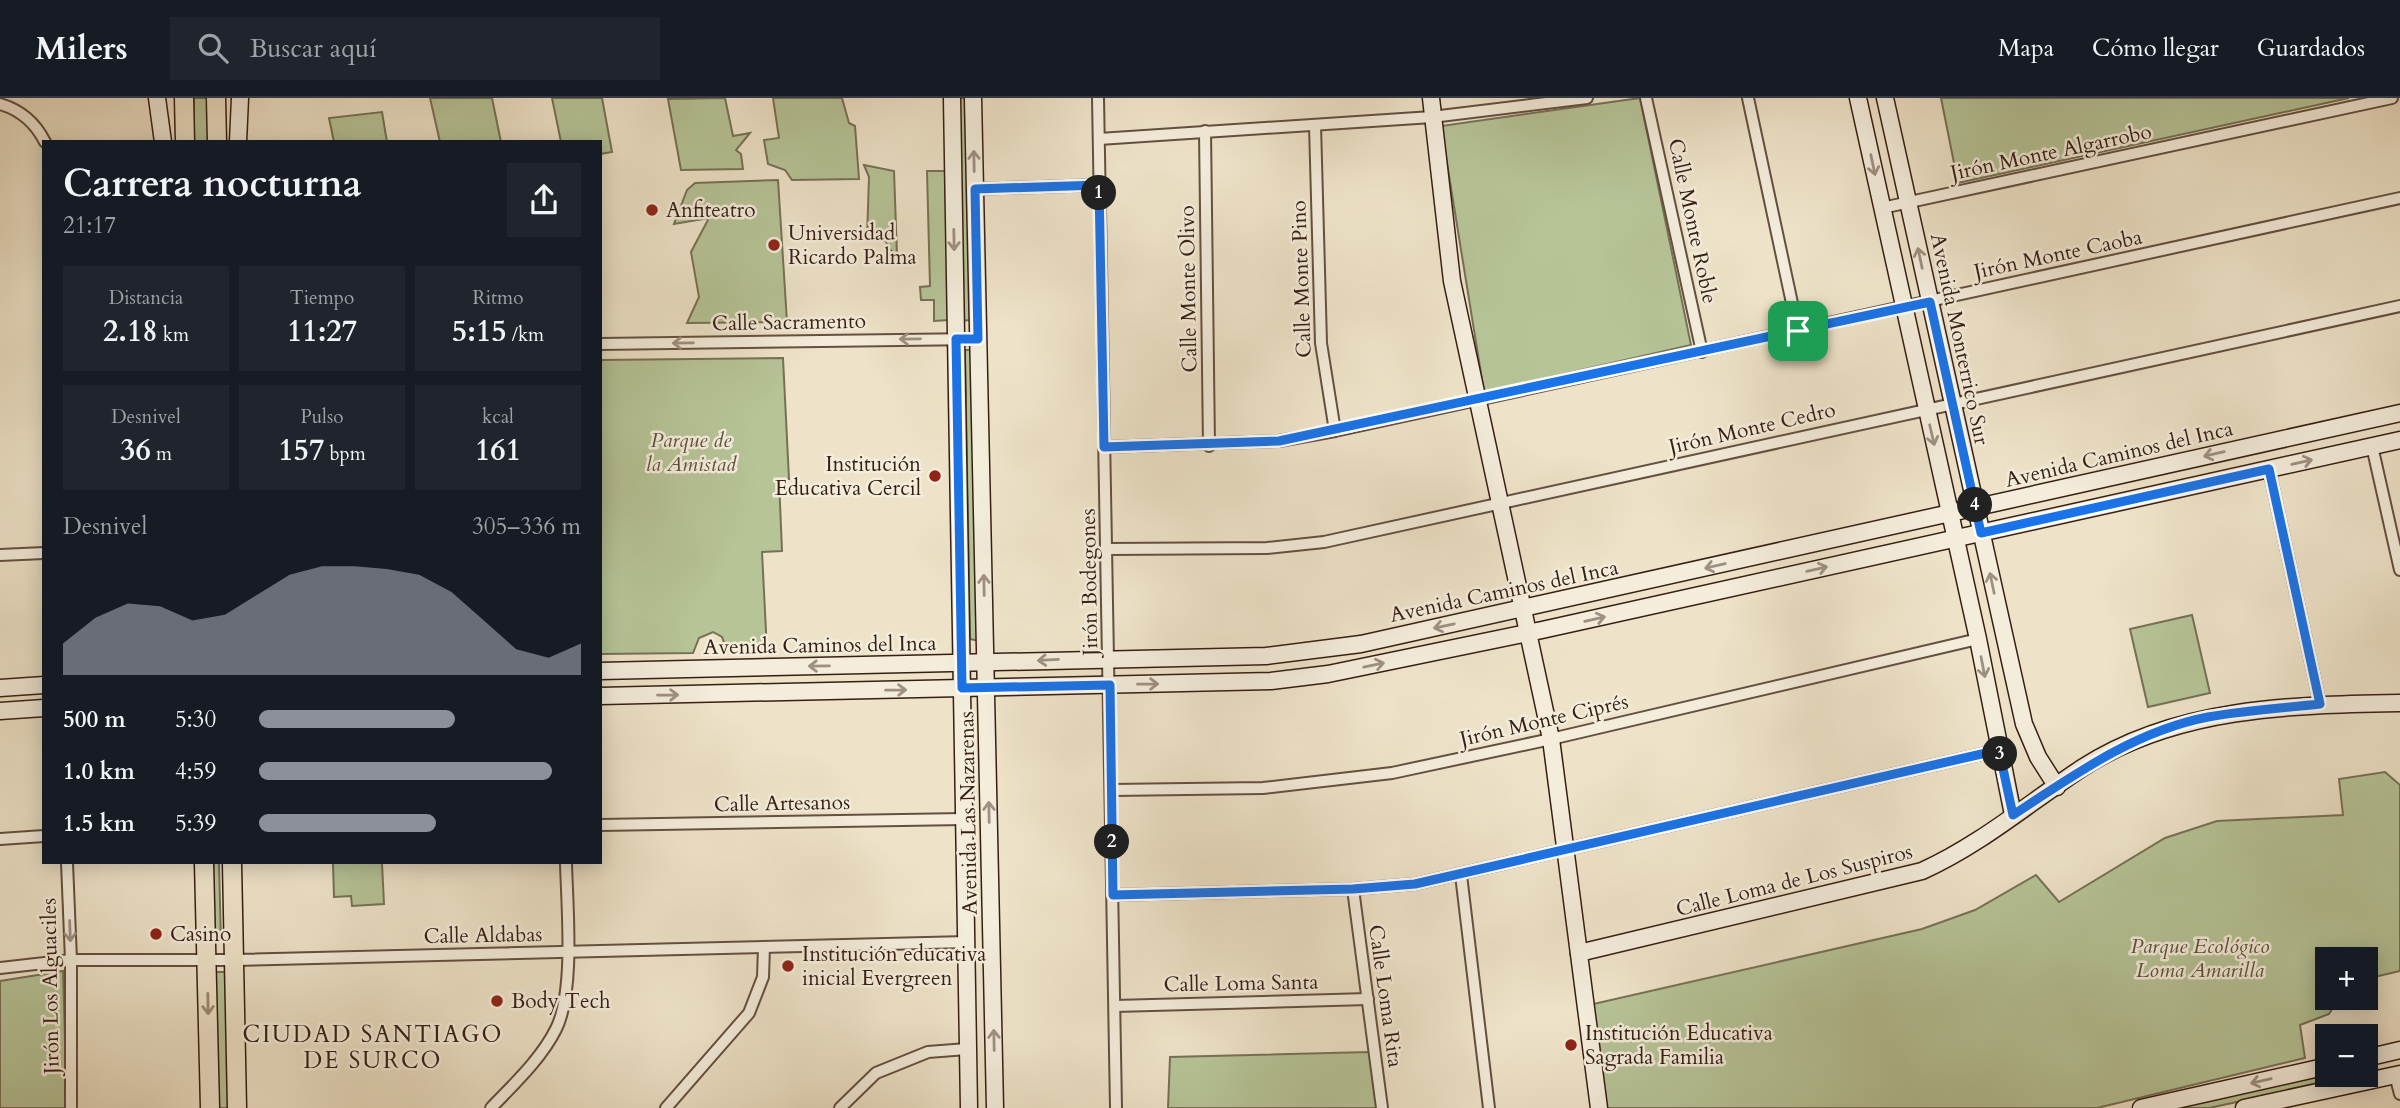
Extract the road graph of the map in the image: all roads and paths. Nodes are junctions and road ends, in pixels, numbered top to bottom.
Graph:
1 (157, 98) edge
2 (184, 98) edge
3 (216, 98) edge
4 (240, 98) edge
5 (952, 98) edge
6 (973, 98) edge
7 (1098, 98) edge
8 (1431, 98) edge
9 (1587, 98) edge
10 (1646, 98) edge
11 (1748, 98) edge
12 (1858, 98) edge
13 (1885, 98) edge
14 (2392, 98) edge
15 (0, 104) edge
16 (1432, 117) junction
17 (1315, 125) junction
18 (1205, 131) junction
19 (1099, 139) junction
20 (44, 140) edge
21 (163, 140) edge
22 (185, 140) edge
23 (217, 140) edge
24 (238, 140) edge
25 (1099, 185) junction
26 (975, 189) junction
27 (2400, 198) edge
28 (1908, 202) junction
29 (1882, 208) junction
30 (1930, 302) junction
31 (2400, 306) edge
32 (1904, 307) junction
33 (1798, 331) junction
34 (956, 339) junction
35 (978, 339) junction
36 (602, 344) edge
37 (1702, 352) junction
38 (1476, 399) junction
39 (1952, 402) junction
40 (1926, 408) junction
41 (2400, 413) edge
42 (1335, 431) junction
43 (2400, 440) edge
44 (1209, 446) junction
45 (2372, 446) junction
46 (1104, 447) junction
47 (2269, 469) junction
48 (1499, 505) junction
49 (1976, 508) junction
50 (1949, 513) junction
51 (1981, 533) junction
52 (1955, 539) junction
53 (1108, 549) junction
54 (42, 553) edge
55 (0, 555) edge
56 (2400, 570) edge
57 (1522, 609) junction
58 (1528, 633) junction
59 (1978, 639) junction
60 (1110, 658) junction
61 (962, 663) junction
62 (985, 663) junction
63 (602, 671) edge
64 (42, 685) edge
65 (1110, 685) junction
66 (0, 688) edge
67 (962, 688) junction
68 (985, 688) junction
69 (602, 696) edge
70 (2400, 703) edge
71 (2320, 704) junction
72 (42, 708) edge
73 (0, 711) edge
74 (1551, 739) junction
75 (1999, 750) junction
76 (2056, 787) junction
77 (1112, 790) junction
78 (2013, 815) junction
79 (964, 819) junction
80 (602, 825) edge
81 (42, 836) edge
82 (0, 839) edge
83 (1567, 850) junction
84 (67, 864) edge
85 (204, 864) edge
86 (232, 864) edge
87 (566, 864) edge
88 (1461, 875) junction
89 (1353, 889) junction
90 (1113, 895) junction
91 (967, 942) junction
92 (764, 947) junction
93 (568, 952) junction
94 (1578, 953) junction
95 (72, 960) junction
96 (206, 960) junction
97 (234, 960) junction
98 (0, 968) edge
99 (1367, 999) junction
100 (1115, 1006) junction
101 (967, 1049) junction
102 (2400, 1050) edge
103 (2378, 1055) edge
104 (2315, 1069) edge
105 (2398, 1075) edge
106 (2400, 1094) edge
107 (71, 1108) edge
108 (210, 1108) edge
109 (237, 1108) edge
110 (491, 1108) edge
111 (666, 1108) edge
112 (841, 1108) edge
113 (969, 1108) edge
114 (995, 1108) edge
115 (1116, 1108) edge
116 (1382, 1108) edge
117 (1489, 1108) edge
118 (1599, 1108) edge
119 (2141, 1108) edge
120 (2244, 1108) edge

1 - 21 street
2 - 22 main road
3 - 23 main road
4 - 24 street
5 -> 34 street, Avenida Las Nazarenas
26 -> 6 street, Avenida Las Nazarenas
7 - 19 street, Jirón Bodegones
8 - 16 street
9 - 16 street
10 - 37 street, Calle Monte Roble
11 - 33 street
12 -> 29 street
13 - 28 street, Avenida Monterrico Sur
14 - 28 street, Jirón Monte Algarrobo
15 - 20 street
16 - 17 street
16 - 38 street
17 - 18 street
17 - 42 street, Calle Monte Pino
18 - 19 street
18 - 44 street, Calle Monte Olivo
19 - 25 street, Jirón Bodegones
25 - 26 street
25 - 46 street, Jirón Bodegones
26 - 35 street, Avenida Las Nazarenas
27 - 30 street, Jirón Monte Caoba
28 - 29 street, Jirón Monte Algarrobo
30 -> 28 street, Avenida Monterrico Sur
29 - 32 street
30 - 32 street, Jirón Monte Caoba
30 - 39 street, Avenida Monterrico Sur
31 - 39 street, Jirón Monte Cedro
32 - 33 street, Jirón Monte Caoba
32 - 40 street
33 - 37 street, Jirón Monte Caoba
34 - 35 street, Calle Sacramento
34 -> 36 street, Calle Sacramento
34 - 61 street, Avenida Las Nazarenas
62 -> 35 street, Avenida Las Nazarenas
37 - 38 street, Jirón Monte Caoba
38 - 42 street, Jirón Monte Caoba
38 - 48 street
39 - 40 street, Jirón Monte Cedro
39 - 49 street, Avenida Monterrico Sur
40 - 48 street, Jirón Monte Cedro
40 -> 50 street
41 -> 49 street, Avenida Caminos del Inca
42 - 44 street, Jirón Monte Caoba
43 - 45 street
44 - 46 street, Jirón Monte Caoba
47 -> 45 street
45 - 56 street
46 - 53 street, Jirón Bodegones
47 - 51 street
47 - 71 street
48 - 53 street, Jirón Monte Cedro
48 - 57 street
49 - 50 street, Avenida Caminos del Inca
49 - 51 street, Avenida Monterrico Sur
50 - 52 street
50 -> 57 street, Avenida Caminos del Inca
51 - 52 street
76 -> 51 street, Avenida Monterrico Sur
58 -> 52 street
52 - 59 street
53 - 60 street, Jirón Bodegones
54 - 55 street
57 - 58 street
57 -> 60 street, Avenida Caminos del Inca
65 -> 58 street
58 - 74 street
59 - 74 street, Jirón Monte Ciprés
59 -> 75 street
60 -> 62 street, Avenida Caminos del Inca
60 - 65 street, Jirón Bodegones
61 - 62 street, Avenida Caminos del Inca
61 -> 63 street, Avenida Caminos del Inca
61 - 67 street, Avenida Las Nazarenas
62 - 68 street, Avenida Las Nazarenas
64 - 66 street
65 - 68 street
65 - 77 street, Jirón Bodegones
67 - 68 street
69 -> 67 street
67 - 79 street, Avenida Las Nazarenas
114 -> 68 street, Avenida Las Nazarenas
70 - 71 street, Calle Loma de Los Suspiros
71 - 76 street, Calle Loma de Los Suspiros
72 - 73 street
74 - 77 street, Jirón Monte Ciprés
74 - 83 street
75 - 78 street
75 - 83 street
76 - 78 street, Calle Loma de Los Suspiros
77 - 90 street, Jirón Bodegones
78 - 94 street, Calle Loma de Los Suspiros
79 - 80 street, Calle Artesanos
79 - 91 street, Avenida Las Nazarenas
81 - 82 street
83 - 88 street
83 - 94 street
84 -> 95 street, Jirón Los Alguaciles
85 - 96 main road
86 - 97 main road
87 - 93 street
88 - 89 street
88 - 117 street
89 - 90 street
89 - 99 street, Calle Loma Rita
90 - 100 street, Jirón Bodegones
91 - 92 street, Calle Aldabas
91 - 101 street, Avenida Las Nazarenas
92 - 93 street, Calle Aldabas
92 - 111 street
93 - 97 street, Calle Aldabas
93 - 110 street
94 - 118 street
95 - 96 street, Calle Aldabas
95 - 98 street, Calle Aldabas
95 - 107 street, Jirón Los Alguaciles
96 - 97 street, Calle Aldabas
96 -> 108 main road
97 - 109 main road
99 - 100 street, Calle Loma Santa
99 - 116 street, Calle Loma Rita
100 - 115 street, Jirón Bodegones
101 - 112 street
101 - 113 street, Avenida Las Nazarenas
102 - 103 street
104 -> 119 street
105 - 106 street
105 - 120 street

